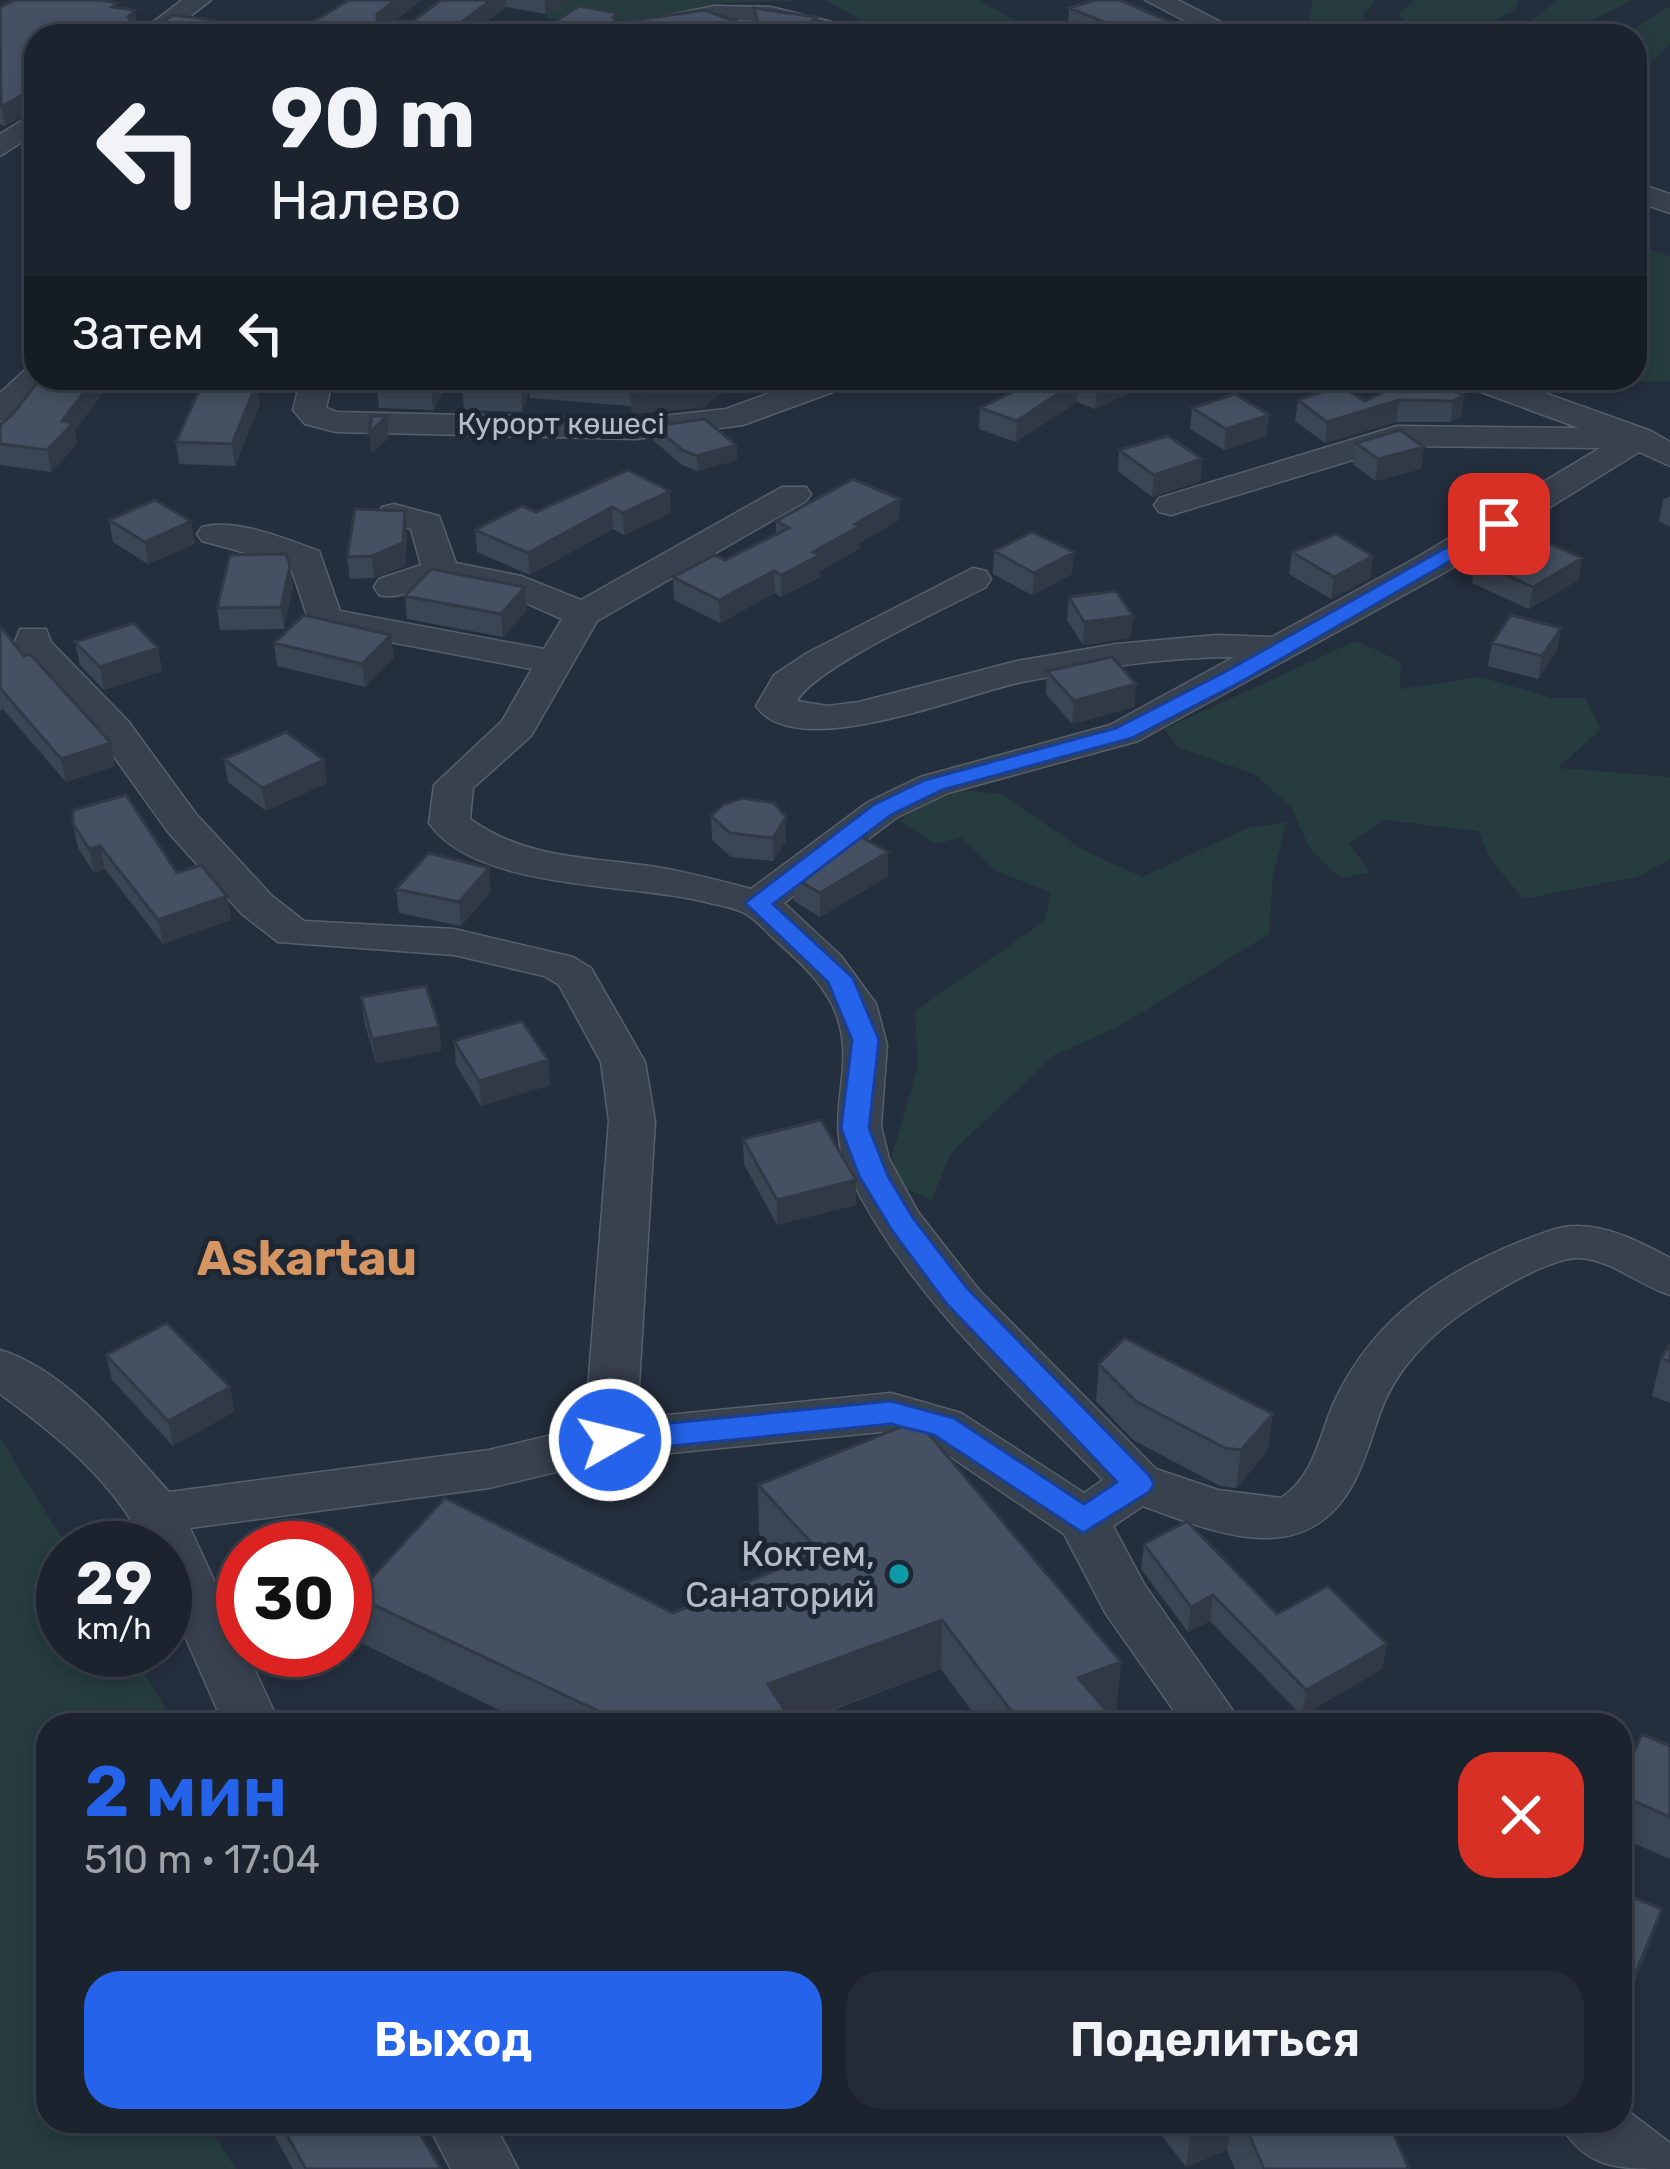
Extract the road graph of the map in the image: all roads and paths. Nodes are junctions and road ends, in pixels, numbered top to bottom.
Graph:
1 (198, 0) edge
2 (1158, 0) edge
3 (165, 24) edge
4 (661, 24) edge
5 (805, 24) edge
6 (1209, 24) edge
7 (24, 129) edge
8 (0, 148) edge
9 (24, 388) edge
10 (314, 390) edge
11 (809, 390) edge
12 (1505, 390) edge
13 (0, 411) edge
14 (1655, 447) edge
15 (794, 494) dead end
16 (1171, 505) dead end
17 (394, 514) edge
18 (214, 534) dead end
19 (440, 570) junction
20 (973, 579) dead end
21 (392, 587) dead end
22 (583, 614) junction
23 (33, 637) dead end
24 (1283, 649) junction
25 (555, 662) junction
26 (758, 903) junction
27 (1670, 1278) edge
28 (0, 1368) edge
29 (610, 1440) junction
30 (1138, 1484) junction
31 (157, 1513) junction
32 (1083, 1520) junction
33 (247, 1713) edge
34 (1206, 1713) edge
35 (465, 2133) edge
36 (1607, 2133) edge
37 (486, 2169) edge
38 (1654, 2169) edge

1 - 3 street
2 - 6 street
4 - 5 street
7 - 8 street
9 - 13 street
10 - 11 street, Курорт көшесі
12 - 14 street
14 - 16 street
14 - 24 street
15 - 22 street
17 - 19 street
18 - 25 street
19 - 21 street
19 - 22 street
20 - 24 street
22 - 25 street
23 - 29 street
24 - 26 street
25 - 26 street
26 - 30 street
27 - 30 street
28 - 31 street
29 - 31 street
29 - 32 street
30 - 32 street
31 - 33 street
32 - 34 street
35 - 37 street
36 - 38 street

